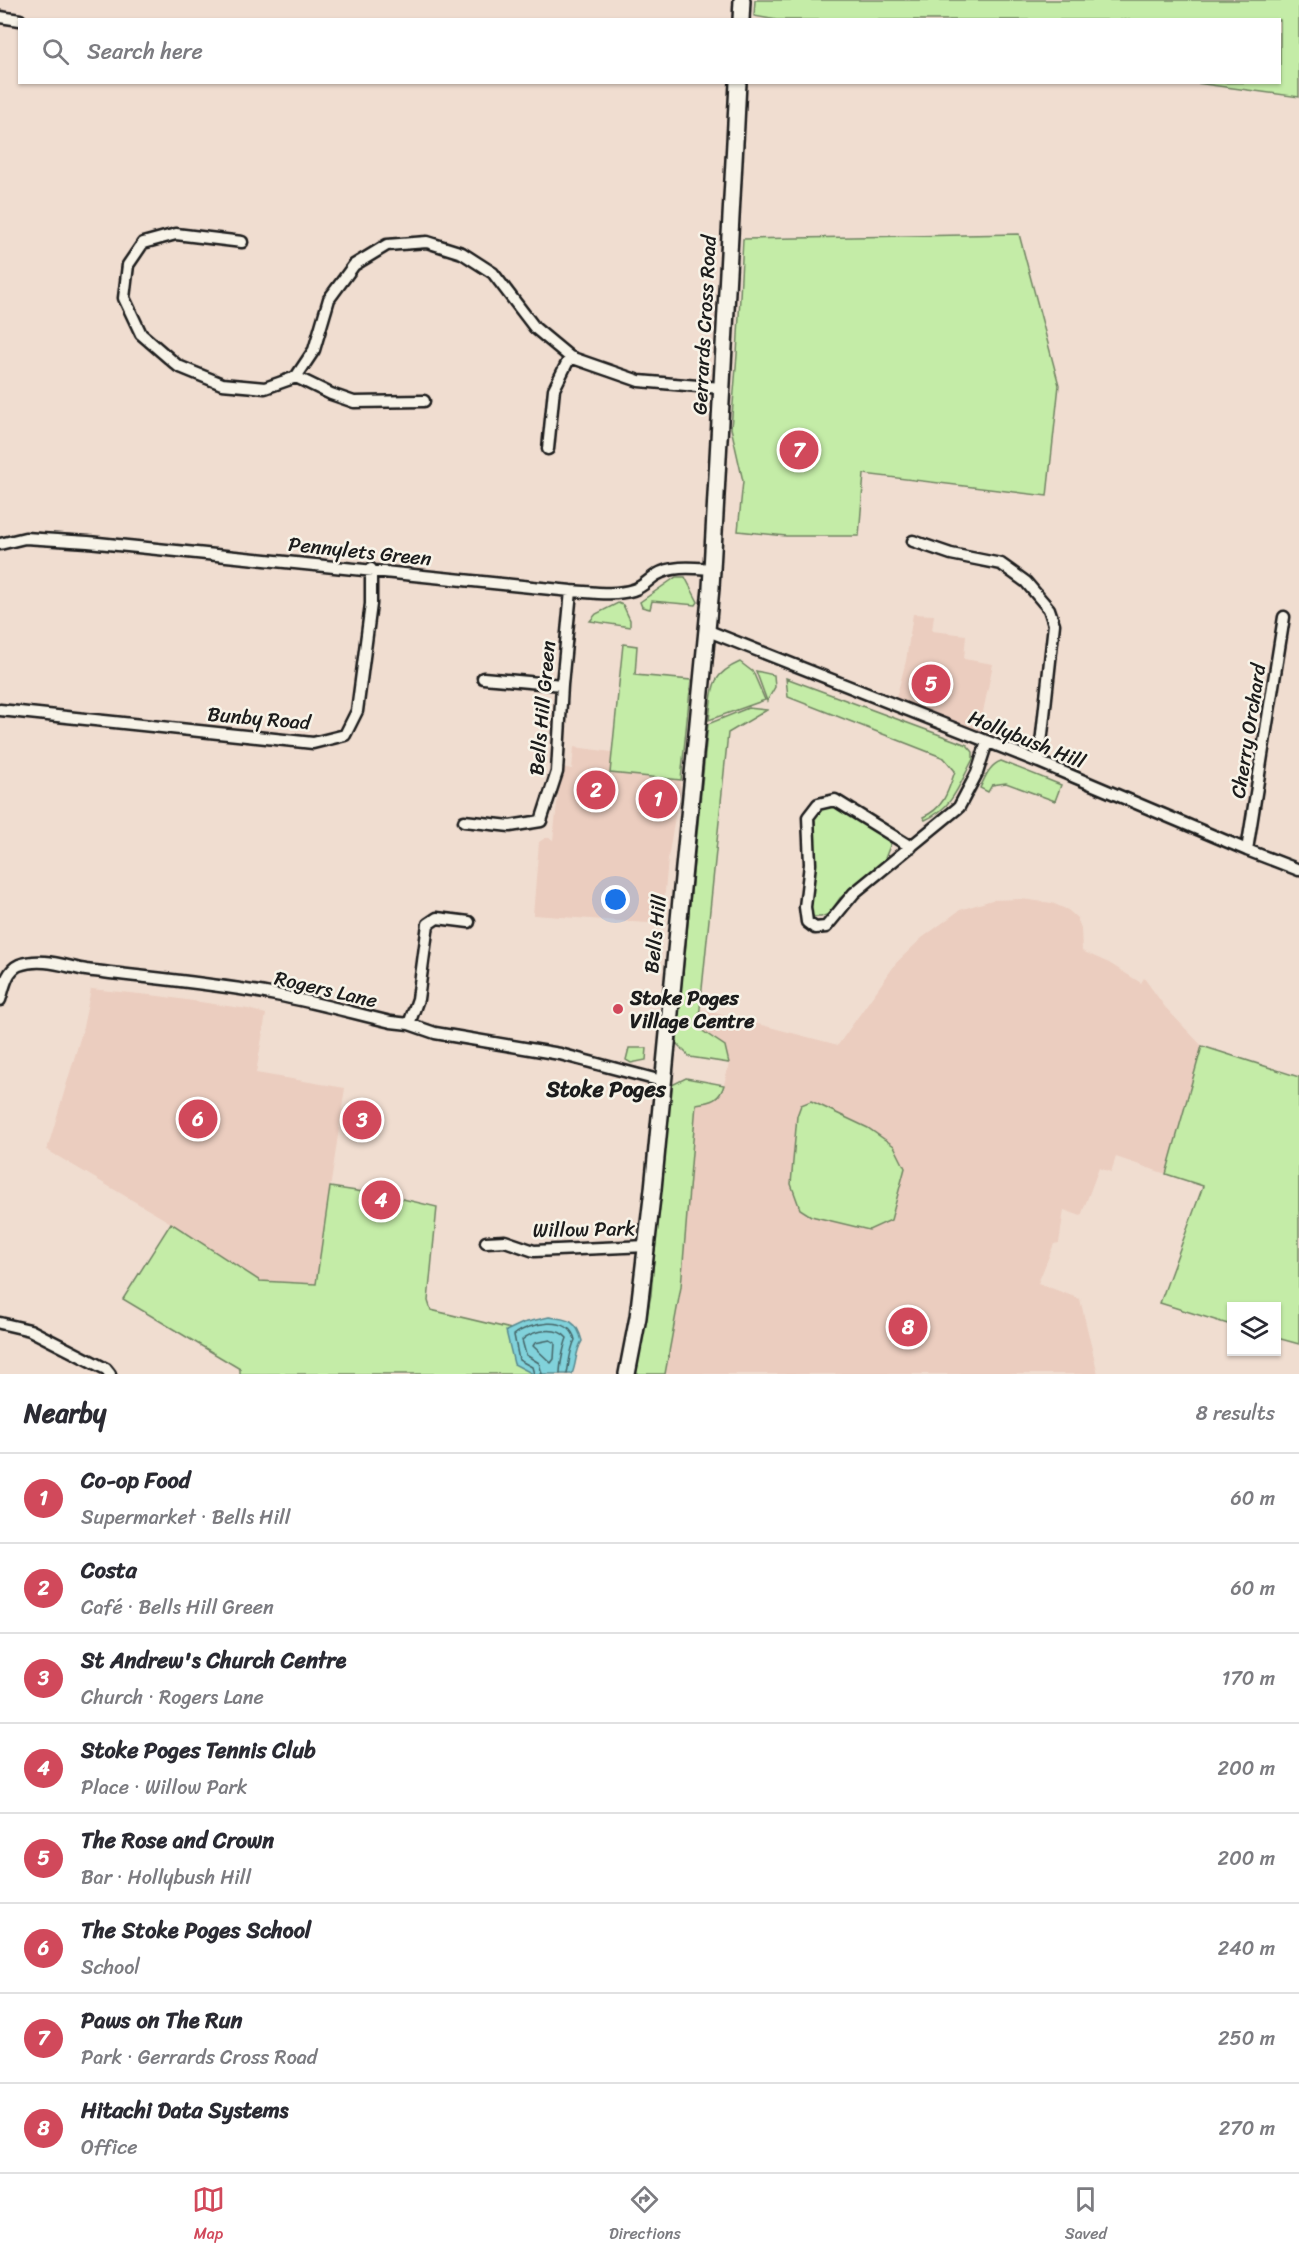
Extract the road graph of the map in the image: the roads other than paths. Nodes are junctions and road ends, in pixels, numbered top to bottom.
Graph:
1 (742, 0) edge
2 (0, 17) edge
3 (741, 18) edge
4 (18, 20) edge
5 (738, 84) edge
6 (242, 242) dead end
7 (570, 357) junction
8 (296, 377) junction
9 (721, 388) junction
10 (424, 401) dead end
11 (548, 449) dead end
12 (913, 541) dead end
13 (0, 544) edge
14 (371, 569) junction
15 (712, 569) junction
16 (571, 591) junction
17 (1284, 617) dead end
18 (706, 630) junction
19 (483, 678) dead end
20 (562, 685) junction
21 (0, 710) edge
22 (987, 742) junction
23 (1039, 762) junction
24 (464, 821) dead end
25 (911, 847) junction
26 (1247, 850) junction
27 (1299, 870) edge
28 (469, 922) dead end
29 (0, 1000) edge
30 (409, 1024) junction
31 (662, 1081) junction
32 (486, 1242) dead end
33 (646, 1246) junction
34 (0, 1323) edge
35 (110, 1374) edge
36 (627, 1374) edge

1 - 3 main road
2 - 4 street
5 - 9 main road, Gerrards Cross Road
6 - 8 street
7 - 8 street
7 - 9 street
7 - 11 street
8 - 10 street
9 - 15 main road, Gerrards Cross Road
12 - 23 street
13 - 14 street, Pennylets Green
14 - 16 street, Pennylets Green
14 - 21 street, Bunby Road
15 - 16 street, Pennylets Green
15 - 18 main road, Bells Hill
16 - 20 street, Bells Hill Green
17 - 26 street, Cherry Orchard
18 - 22 street, Hollybush Hill
18 - 31 main road, Bells Hill
19 - 20 street
20 - 24 street, Bells Hill Green
22 - 23 street, Hollybush Hill
22 - 25 street
23 - 26 street, Hollybush Hill
25 - 25 street
26 - 27 street, Hollybush Hill
28 - 30 street
29 - 30 street, Rogers Lane
30 - 31 street, Rogers Lane
31 - 33 main road, Bells Hill
32 - 33 street, Willow Park
33 - 36 main road, Bells Hill
34 - 35 street

